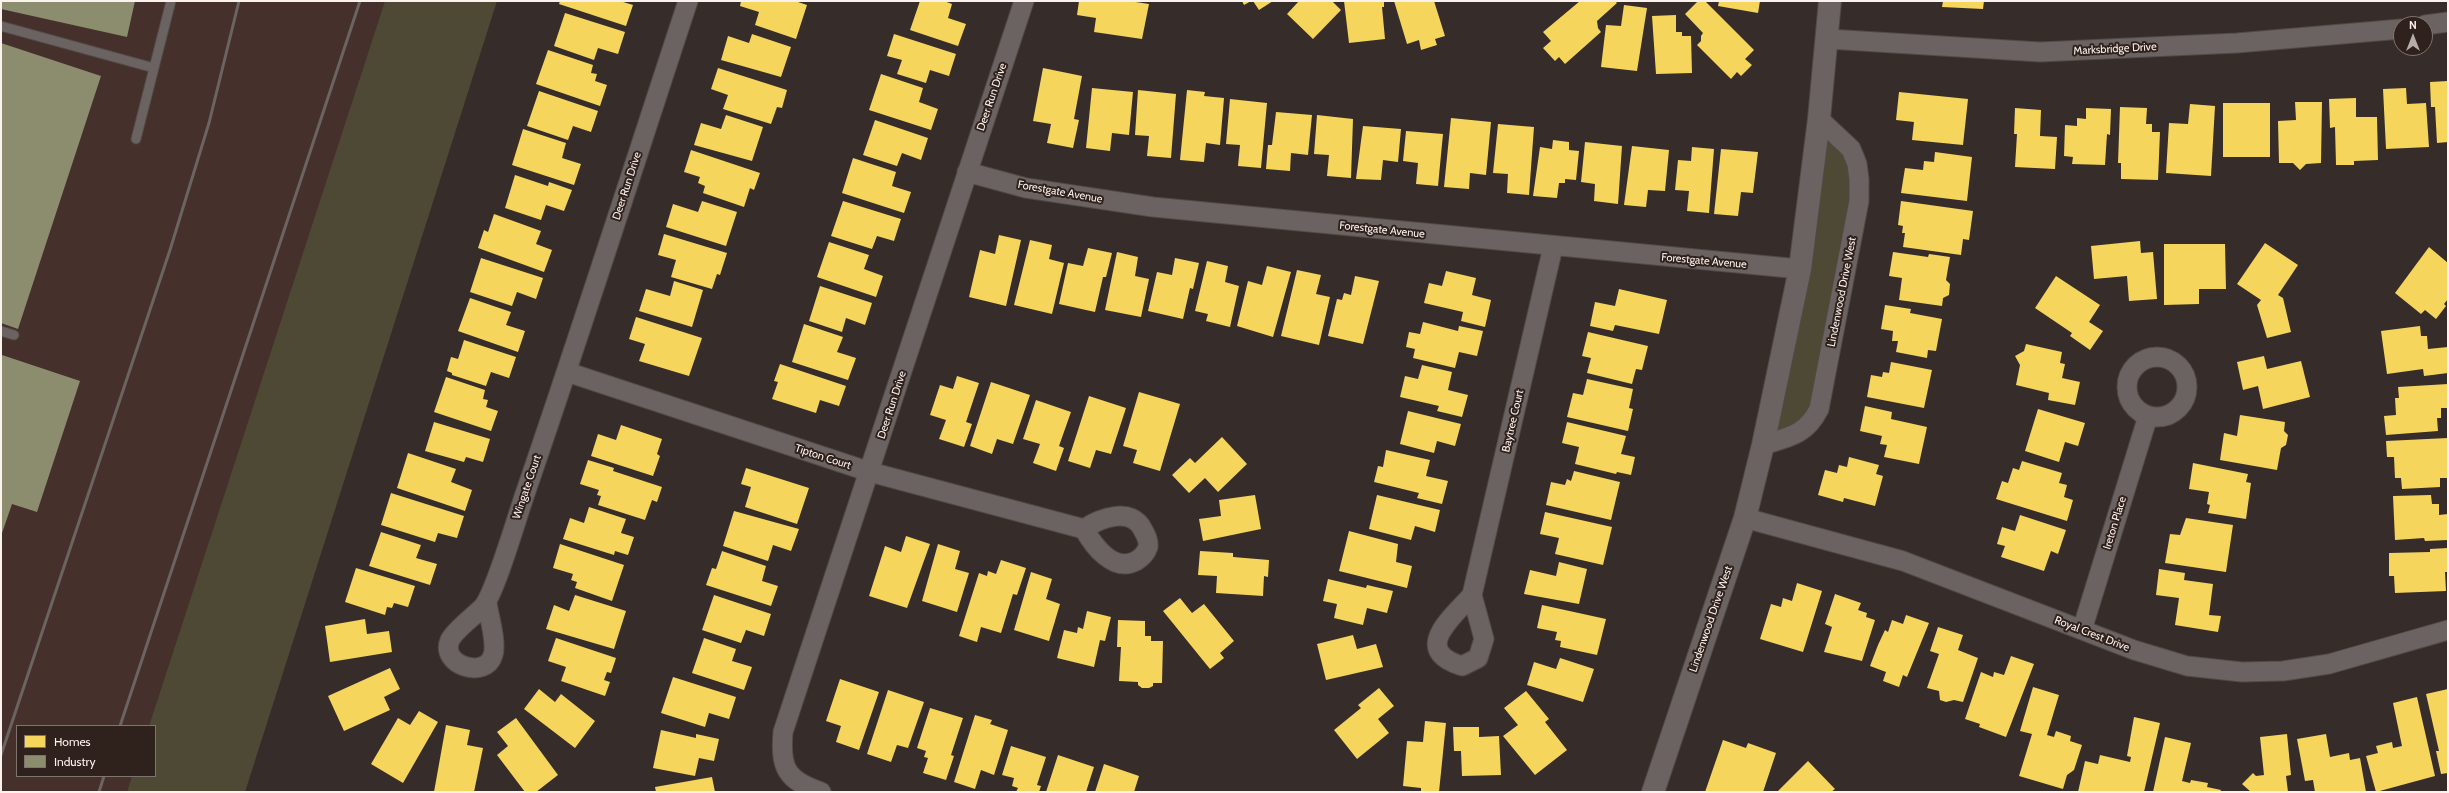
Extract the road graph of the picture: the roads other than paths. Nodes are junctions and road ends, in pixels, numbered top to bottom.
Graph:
1 (171, 1) edge
2 (688, 1) edge
3 (1024, 1) edge
4 (1830, 1) edge
5 (2448, 22) edge
6 (2433, 24) edge
7 (1, 26) edge
8 (2393, 30) edge
9 (1828, 38) junction
10 (154, 68) junction
11 (1819, 119) junction
12 (136, 139) dead end
13 (967, 172) junction
14 (1553, 247) junction
15 (1800, 269) junction
16 (1, 331) edge
17 (14, 335) dead end
18 (567, 372) junction
19 (2148, 416) dead end
20 (1763, 445) junction
21 (870, 472) junction
22 (1745, 518) junction
23 (1084, 529) dead end
24 (1472, 595) dead end
25 (487, 603) dead end
26 (2082, 630) junction
27 (2448, 630) edge
28 (821, 792) edge
29 (1653, 792) edge

1 - 10 lane
2 - 18 street, Deer Run Drive
3 - 13 street, Deer Run Drive
4 - 9 street, Lindenwood Drive West
5 - 6 street
7 - 10 lane
8 - 9 street, Marksbridge Drive
9 - 11 street, Lindenwood Drive West
10 - 12 lane
11 - 15 street, Lindenwood Drive West
11 - 20 street, Lindenwood Drive West
13 - 14 street, Forestgate Avenue
13 - 21 street, Deer Run Drive
14 - 15 street, Forestgate Avenue
14 - 24 street, Baytree Court
15 - 20 street, Lindenwood Drive West
16 - 17 lane
18 - 21 street, Tipton Court
18 - 25 street, Wingate Court
19 - 26 street, Ireton Place
20 - 22 street, Lindenwood Drive West
21 - 23 street, Tipton Court
21 - 28 street, Deer Run Drive
22 - 26 street, Royal Crest Drive
22 - 29 street, Lindenwood Drive West
26 - 27 street, Royal Crest Drive

